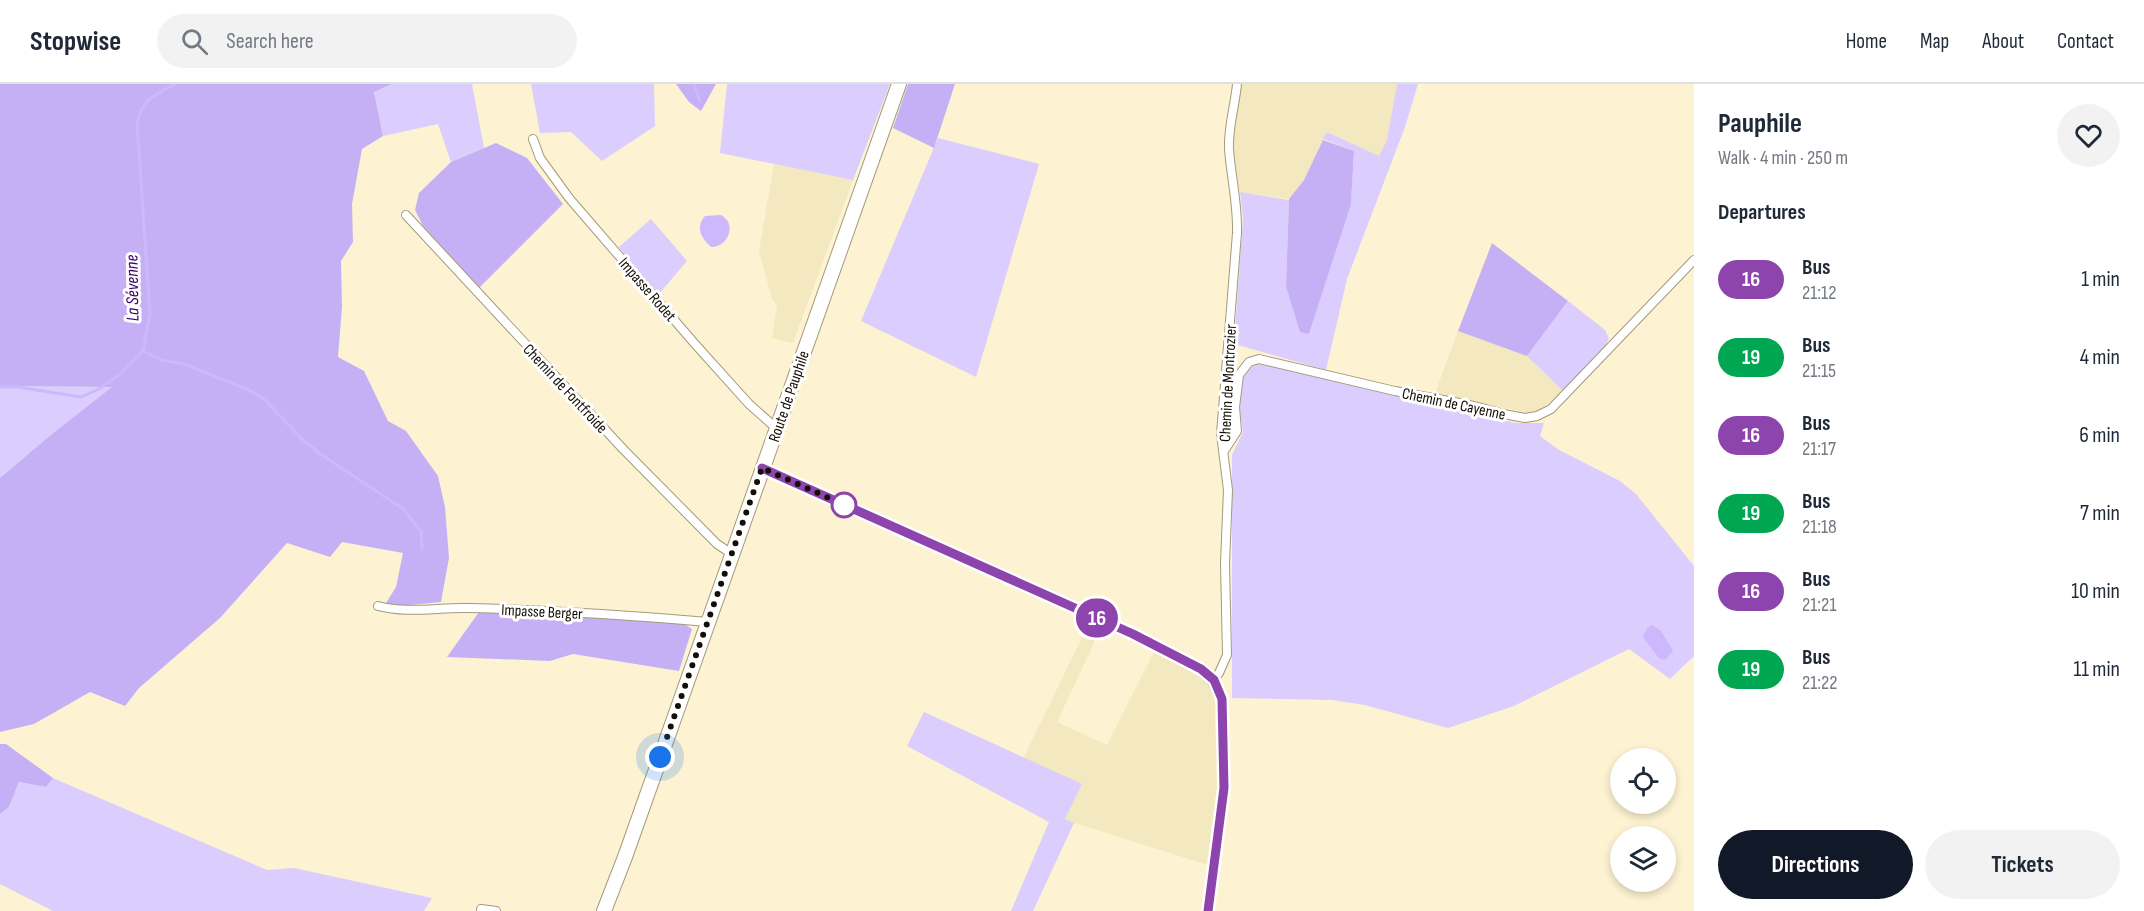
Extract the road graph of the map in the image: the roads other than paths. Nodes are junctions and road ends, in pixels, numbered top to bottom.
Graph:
1 (899, 84) edge
2 (1237, 84) edge
3 (533, 139) dead end
4 (406, 215) dead end
5 (1694, 260) edge
6 (776, 428) junction
7 (1224, 452) junction
8 (762, 468) junction
9 (732, 554) junction
10 (378, 606) dead end
11 (708, 622) junction
12 (1214, 680) junction
13 (481, 909) dead end
14 (496, 911) edge
15 (604, 911) edge
16 (1208, 911) edge

1 - 6 main road, Route de Pauphile
2 - 7 street, Chemin de Montrozier
3 - 6 street, Impasse Rodet
4 - 9 street, Chemin de Fontfroide
5 - 7 street, Chemin de Cayenne
6 - 8 main road, Route de Pauphile
7 - 12 street, Chemin de Montrozier
8 - 9 main road, Route de Pauphile
8 - 12 street
9 - 11 main road, Route de Pauphile
10 - 11 street, Impasse Berger
11 - 15 main road, Route de Pauphile
12 - 16 street
13 - 14 street

